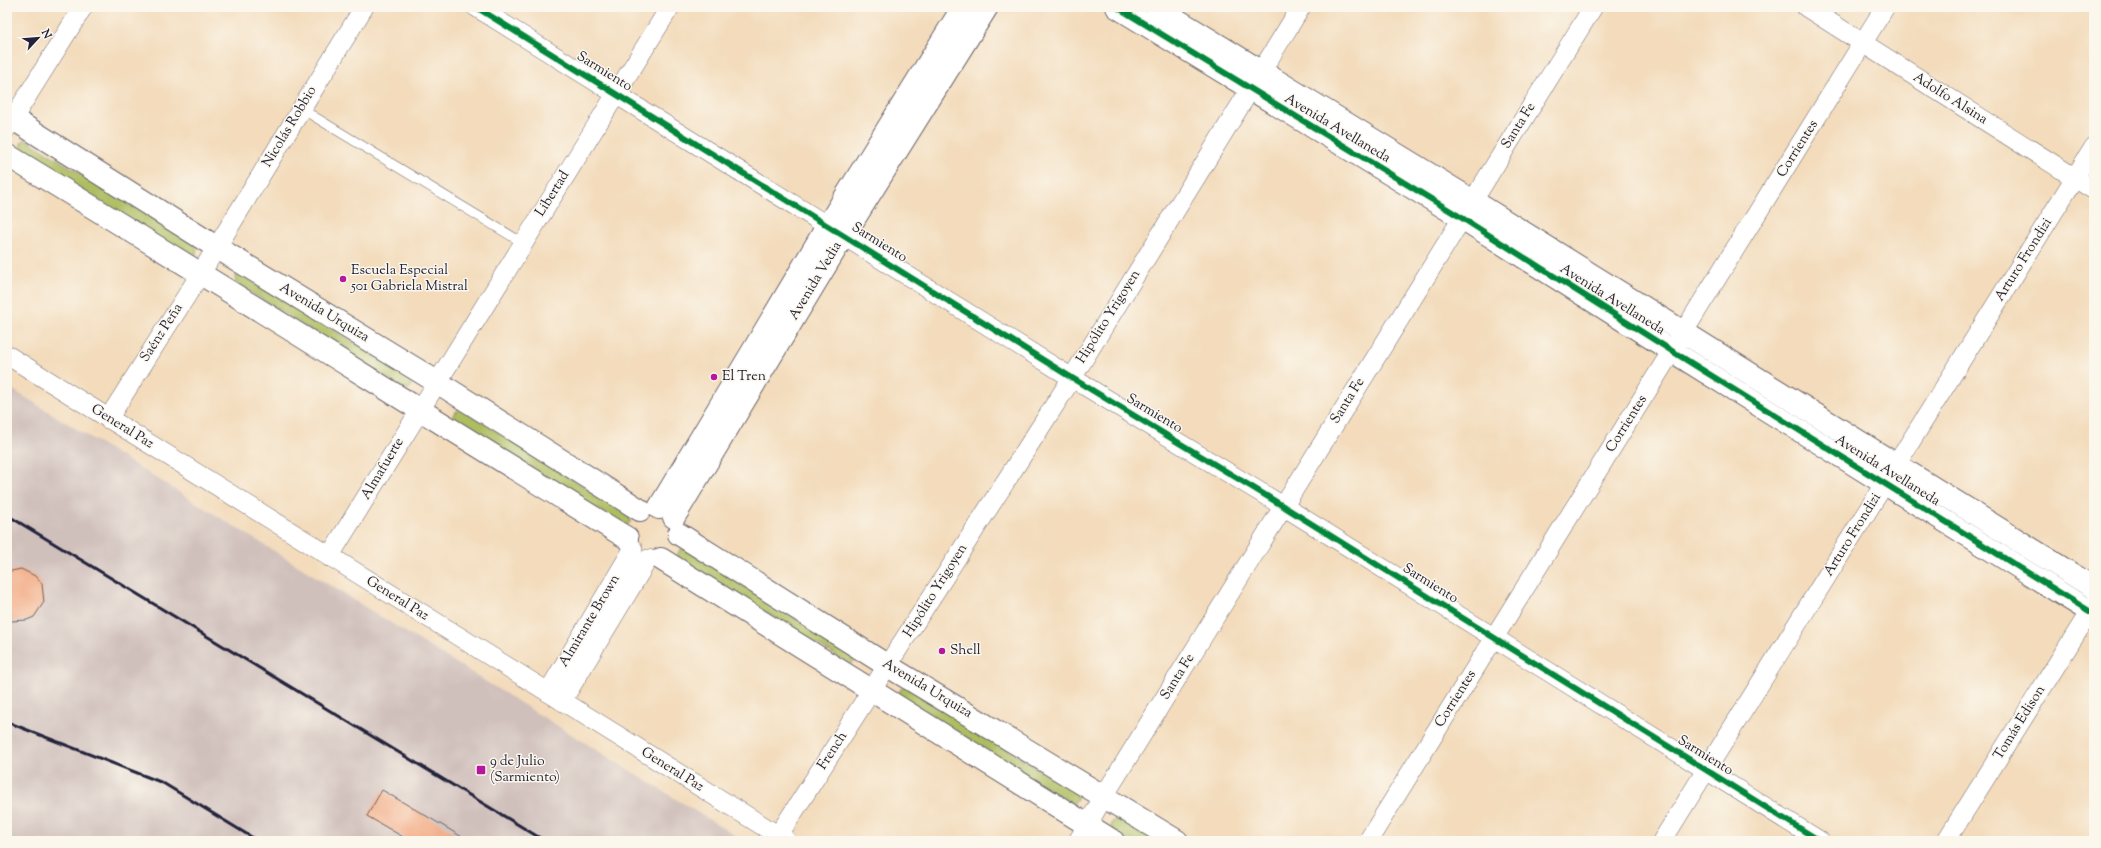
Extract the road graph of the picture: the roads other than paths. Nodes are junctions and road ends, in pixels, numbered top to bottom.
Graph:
1 (82, 7) edge
2 (364, 7) edge
3 (476, 7) edge
4 (670, 7) edge
5 (963, 7) edge
6 (987, 7) edge
7 (1117, 7) edge
8 (1156, 7) edge
9 (1301, 7) edge
10 (1592, 7) edge
11 (1806, 7) edge
12 (1886, 7) edge
13 (1863, 44) junction
14 (1255, 81) junction
15 (616, 94) junction
16 (300, 108) junction
17 (9, 120) edge
18 (2094, 147) edge
19 (7, 155) edge
20 (2075, 178) junction
21 (2094, 190) edge
22 (1467, 209) junction
23 (836, 230) junction
24 (523, 243) junction
25 (216, 247) junction
26 (201, 273) junction
27 (1677, 342) junction
28 (7, 355) edge
29 (1072, 378) junction
30 (437, 382) junction
31 (419, 410) junction
32 (108, 419) junction
33 (1890, 475) junction
34 (1284, 506) junction
35 (663, 517) junction
36 (642, 551) junction
37 (329, 557) junction
38 (2094, 588) edge
39 (2093, 610) edge
40 (1494, 639) junction
41 (888, 666) junction
42 (872, 691) junction
43 (555, 697) junction
44 (1706, 771) junction
45 (1104, 796) junction
46 (1082, 833) edge
47 (782, 838) edge
48 (1113, 841) edge
49 (1177, 841) edge
50 (1368, 841) edge
51 (1662, 841) edge
52 (1820, 841) edge
53 (1946, 841) edge

1 - 17 street
2 - 16 street, Nicolás Robbio
3 - 15 street, Sarmiento
4 - 15 street, Libertad
5 - 23 main road, Avenida Vedia
6 - 23 main road, Avenida Vedia
7 - 14 main road, Avenida Avellaneda
8 - 14 main road, Avenida Avellaneda
9 - 14 street, Hipólito Yrigoyen
10 - 22 street, Santa Fe
11 - 13 street, Adolfo Alsina
12 - 13 street, Corrientes
13 - 20 street, Adolfo Alsina
13 - 27 street, Corrientes
14 - 22 main road, Avenida Avellaneda
14 - 29 street, Hipólito Yrigoyen
15 - 23 street, Sarmiento
15 - 24 street, Libertad
16 - 24 lane
16 - 25 street, Nicolás Robbio
17 - 25 main road, Avenida Urquiza
18 - 20 street, Arturo Frondizi
19 - 26 main road
20 - 21 street, Adolfo Alsina
20 - 33 street, Arturo Frondizi
22 - 27 main road, Avenida Avellaneda
22 - 34 street, Santa Fe
23 - 29 street, Sarmiento
23 - 35 main road, Avenida Vedia
24 - 30 street, Libertad
25 - 26 street, Saénz Peña
25 - 30 main road, Avenida Urquiza
26 - 31 main road
26 - 32 street, Saénz Peña
27 - 33 main road, Avenida Avellaneda
27 - 40 street, Corrientes
28 - 32 street, General Paz
29 - 34 street, Sarmiento
29 - 41 street, Hipólito Yrigoyen
30 - 31 street, Almafuerte
30 - 35 main road, Avenida Urquiza
31 - 36 main road
31 - 37 street, Almafuerte
32 - 37 street, General Paz
33 - 38 main road, Avenida Avellaneda
33 - 39 main road, Avenida Avellaneda
33 - 44 street, Arturo Frondizi
34 - 40 street, Sarmiento
34 - 45 street, Santa Fe
35 - 36 main road
35 - 36 main road
35 - 41 main road, Avenida Urquiza
36 - 42 main road
36 - 43 street, Almirante Brown
37 - 43 street, General Paz
39 - 53 street, Tomás Edison
40 - 44 street, Sarmiento
40 - 50 street, Corrientes
41 - 42 street, French
41 - 45 main road, Avenida Urquiza
42 - 46 main road
42 - 47 street, French
43 - 47 street, General Paz
44 - 51 street, Arturo Frondizi
44 - 52 street, Sarmiento
45 - 46 street, Santa Fe
45 - 49 main road, Avenida Urquiza
46 - 48 main road

